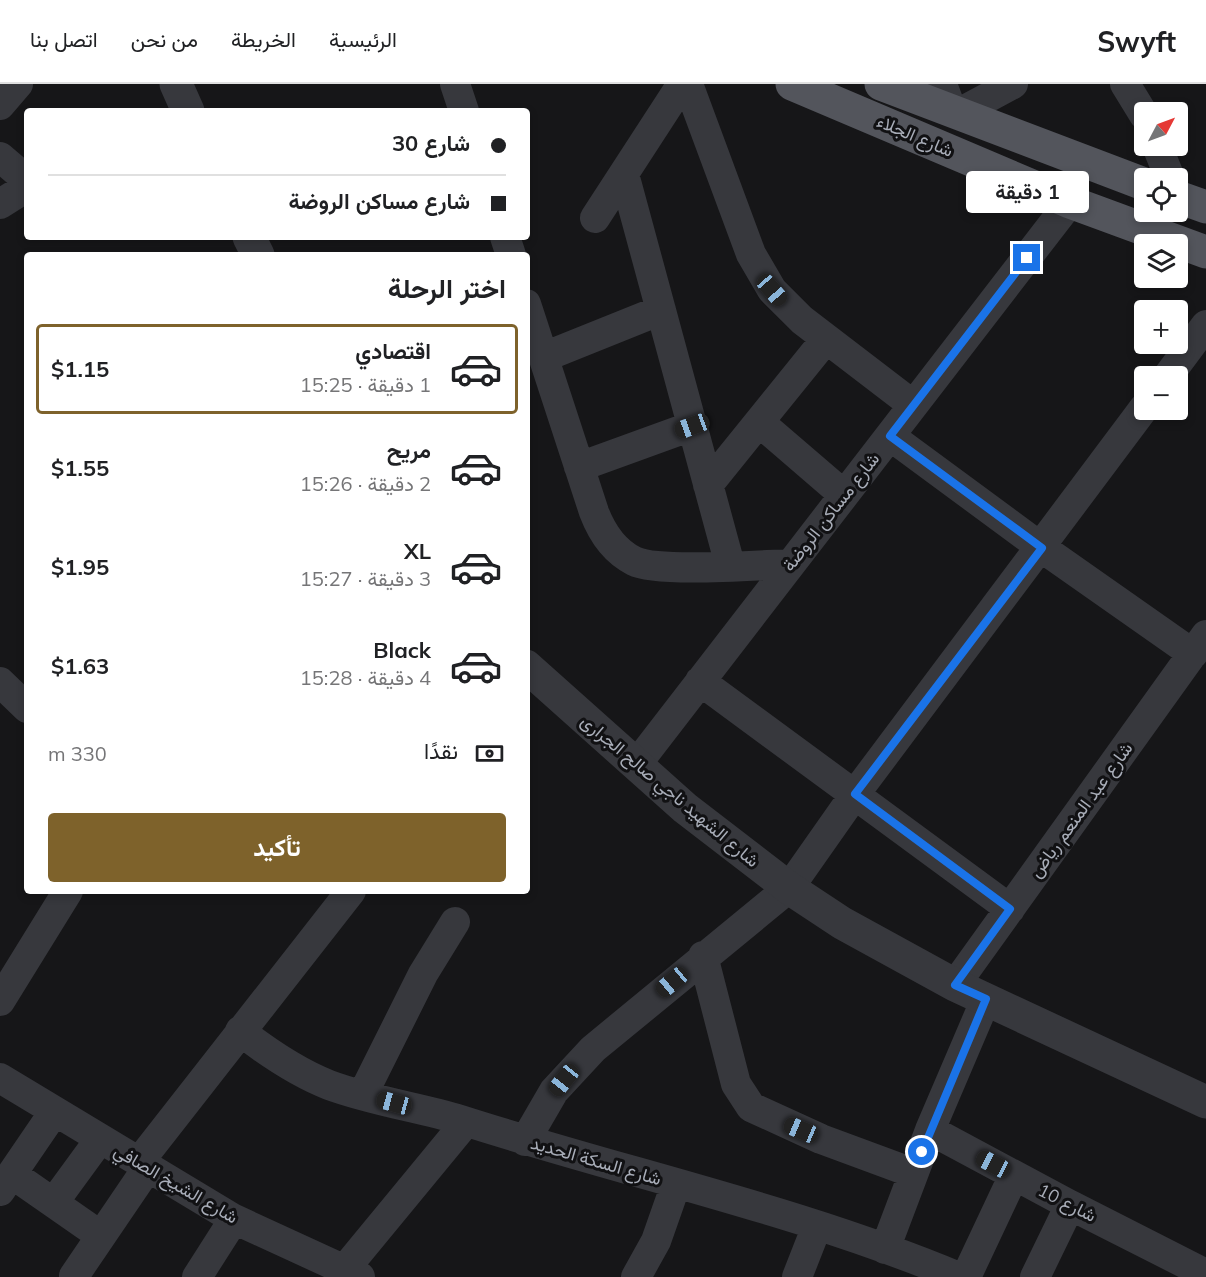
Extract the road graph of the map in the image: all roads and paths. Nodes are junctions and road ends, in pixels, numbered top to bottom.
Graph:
1 (18, 84) edge
2 (455, 84) edge
3 (682, 84) edge
4 (688, 84) edge
5 (792, 84) edge
6 (881, 84) edge
7 (1013, 84) edge
8 (1125, 84) edge
9 (1136, 102) edge
10 (951, 103) edge
11 (0, 105) edge
12 (463, 108) edge
13 (0, 157) edge
14 (1094, 165) junction
15 (624, 174) junction
16 (24, 177) edge
17 (1134, 180) edge
18 (24, 189) edge
19 (1188, 201) edge
20 (1073, 203) junction
21 (0, 204) edge
22 (1206, 207) edge
23 (1134, 217) edge
24 (596, 218) dead end
25 (1151, 222) edge
26 (1206, 252) edge
27 (661, 309) junction
28 (530, 316) edge
29 (1206, 325) edge
30 (826, 339) junction
31 (544, 357) junction
32 (1175, 366) edge
33 (913, 405) junction
34 (1135, 420) edge
35 (759, 422) junction
36 (692, 426) junction
37 (890, 436) junction
38 (579, 467) junction
39 (708, 485) junction
40 (844, 495) junction
41 (1042, 548) junction
42 (790, 564) junction
43 (730, 565) junction
44 (1199, 644) edge
45 (530, 678) edge
46 (700, 681) junction
47 (0, 682) edge
48 (24, 705) edge
49 (636, 765) junction
50 (855, 794) junction
51 (789, 888) junction
52 (66, 894) edge
53 (349, 894) edge
54 (1010, 909) junction
55 (455, 922) dead end
56 (703, 956) junction
57 (955, 985) junction
58 (986, 999) junction
59 (0, 1001) edge
60 (240, 1031) junction
61 (0, 1078) edge
62 (363, 1094) junction
63 (1206, 1102) edge
64 (54, 1112) junction
65 (466, 1122) junction
66 (930, 1130) junction
67 (100, 1139) junction
68 (525, 1142) junction
69 (143, 1165) junction
70 (913, 1173) junction
71 (1014, 1175) junction
72 (6, 1182) edge
73 (676, 1184) junction
74 (54, 1202) junction
75 (1070, 1205) junction
76 (234, 1219) junction
77 (817, 1226) junction
78 (102, 1236) junction
79 (885, 1249) junction
80 (341, 1272) edge
81 (643, 1274) edge
82 (1206, 1274) edge
83 (74, 1276) edge
84 (197, 1277) edge
85 (797, 1277) edge
86 (959, 1277) edge
87 (966, 1277) edge
88 (1035, 1277) edge

1 - 11 street
2 - 12 street
3 - 15 street
4 - 30 street
5 - 20 main road, شارع الجلاء
6 - 10 main road, شارع الجلاء
7 - 10 street
8 - 9 street
10 - 14 main road, شارع الجلاء
13 - 16 street
14 - 17 main road, شارع الجلاء
14 - 20 main road
15 - 24 street
15 - 27 street
18 - 21 street
19 - 22 main road
20 - 23 main road, شارع الجلاء
20 - 33 street, شارع مساكن الروضة
25 - 26 main road, شارع الجلاء
27 - 31 street
27 - 36 street
28 - 31 street
29 - 32 street
30 - 33 street
30 - 35 street
31 - 38 street
33 - 37 street, شارع مساكن الروضة
34 - 41 street
35 - 39 street
35 - 40 street
36 - 38 street
36 - 39 street
37 - 40 street, شارع مساكن الروضة
37 - 41 street
38 - 43 street
39 - 43 street
40 - 42 street, شارع مساكن الروضة
41 - 44 street
41 - 50 street
42 - 43 street
42 - 46 street, شارع مساكن الروضة
44 - 54 street, شارع عبد المنعم رياض
45 - 49 street, شارع الشهيد ناجي صالح الجرارى
46 - 49 street, شارع مساكن الروضة
46 - 50 street
47 - 48 street
49 - 51 street, شارع الشهيد ناجي صالح الجرارى
50 - 51 street
50 - 54 street
51 - 56 street
51 - 57 street, شارع الشهيد ناجي صالح الجرارى
52 - 59 street
53 - 60 street
54 - 57 street, شارع عبد المنعم رياض
55 - 62 street
56 - 68 street
56 - 70 street
57 - 58 street, شارع الشهيد ناجي صالح الجرارى
58 - 63 street, شارع الشهيد ناجي صالح الجرارى
58 - 66 street
60 - 62 street, شارع السكة الحديد
60 - 69 street
61 - 64 street, شارع الشيخ الصافي
62 - 65 street, شارع السكة الحديد
64 - 67 street, شارع الشيخ الصافي
64 - 72 street
65 - 68 street, شارع السكة الحديد
65 - 80 street
66 - 70 street
66 - 71 street, شارع 10
67 - 69 street, شارع الشيخ الصافي
67 - 74 street
68 - 73 street, شارع السكة الحديد
69 - 76 street, شارع الشيخ الصافي
69 - 78 street
70 - 79 street
71 - 75 street, شارع 10
71 - 87 street
72 - 74 street
73 - 77 street, شارع السكة الحديد
73 - 81 street
74 - 78 street
75 - 82 street, شارع 10
75 - 88 street
76 - 80 street, شارع الشيخ الصافي
76 - 84 street
77 - 79 street, شارع السكة الحديد
77 - 85 street
78 - 83 street
79 - 86 street, شارع السكة الحديد

